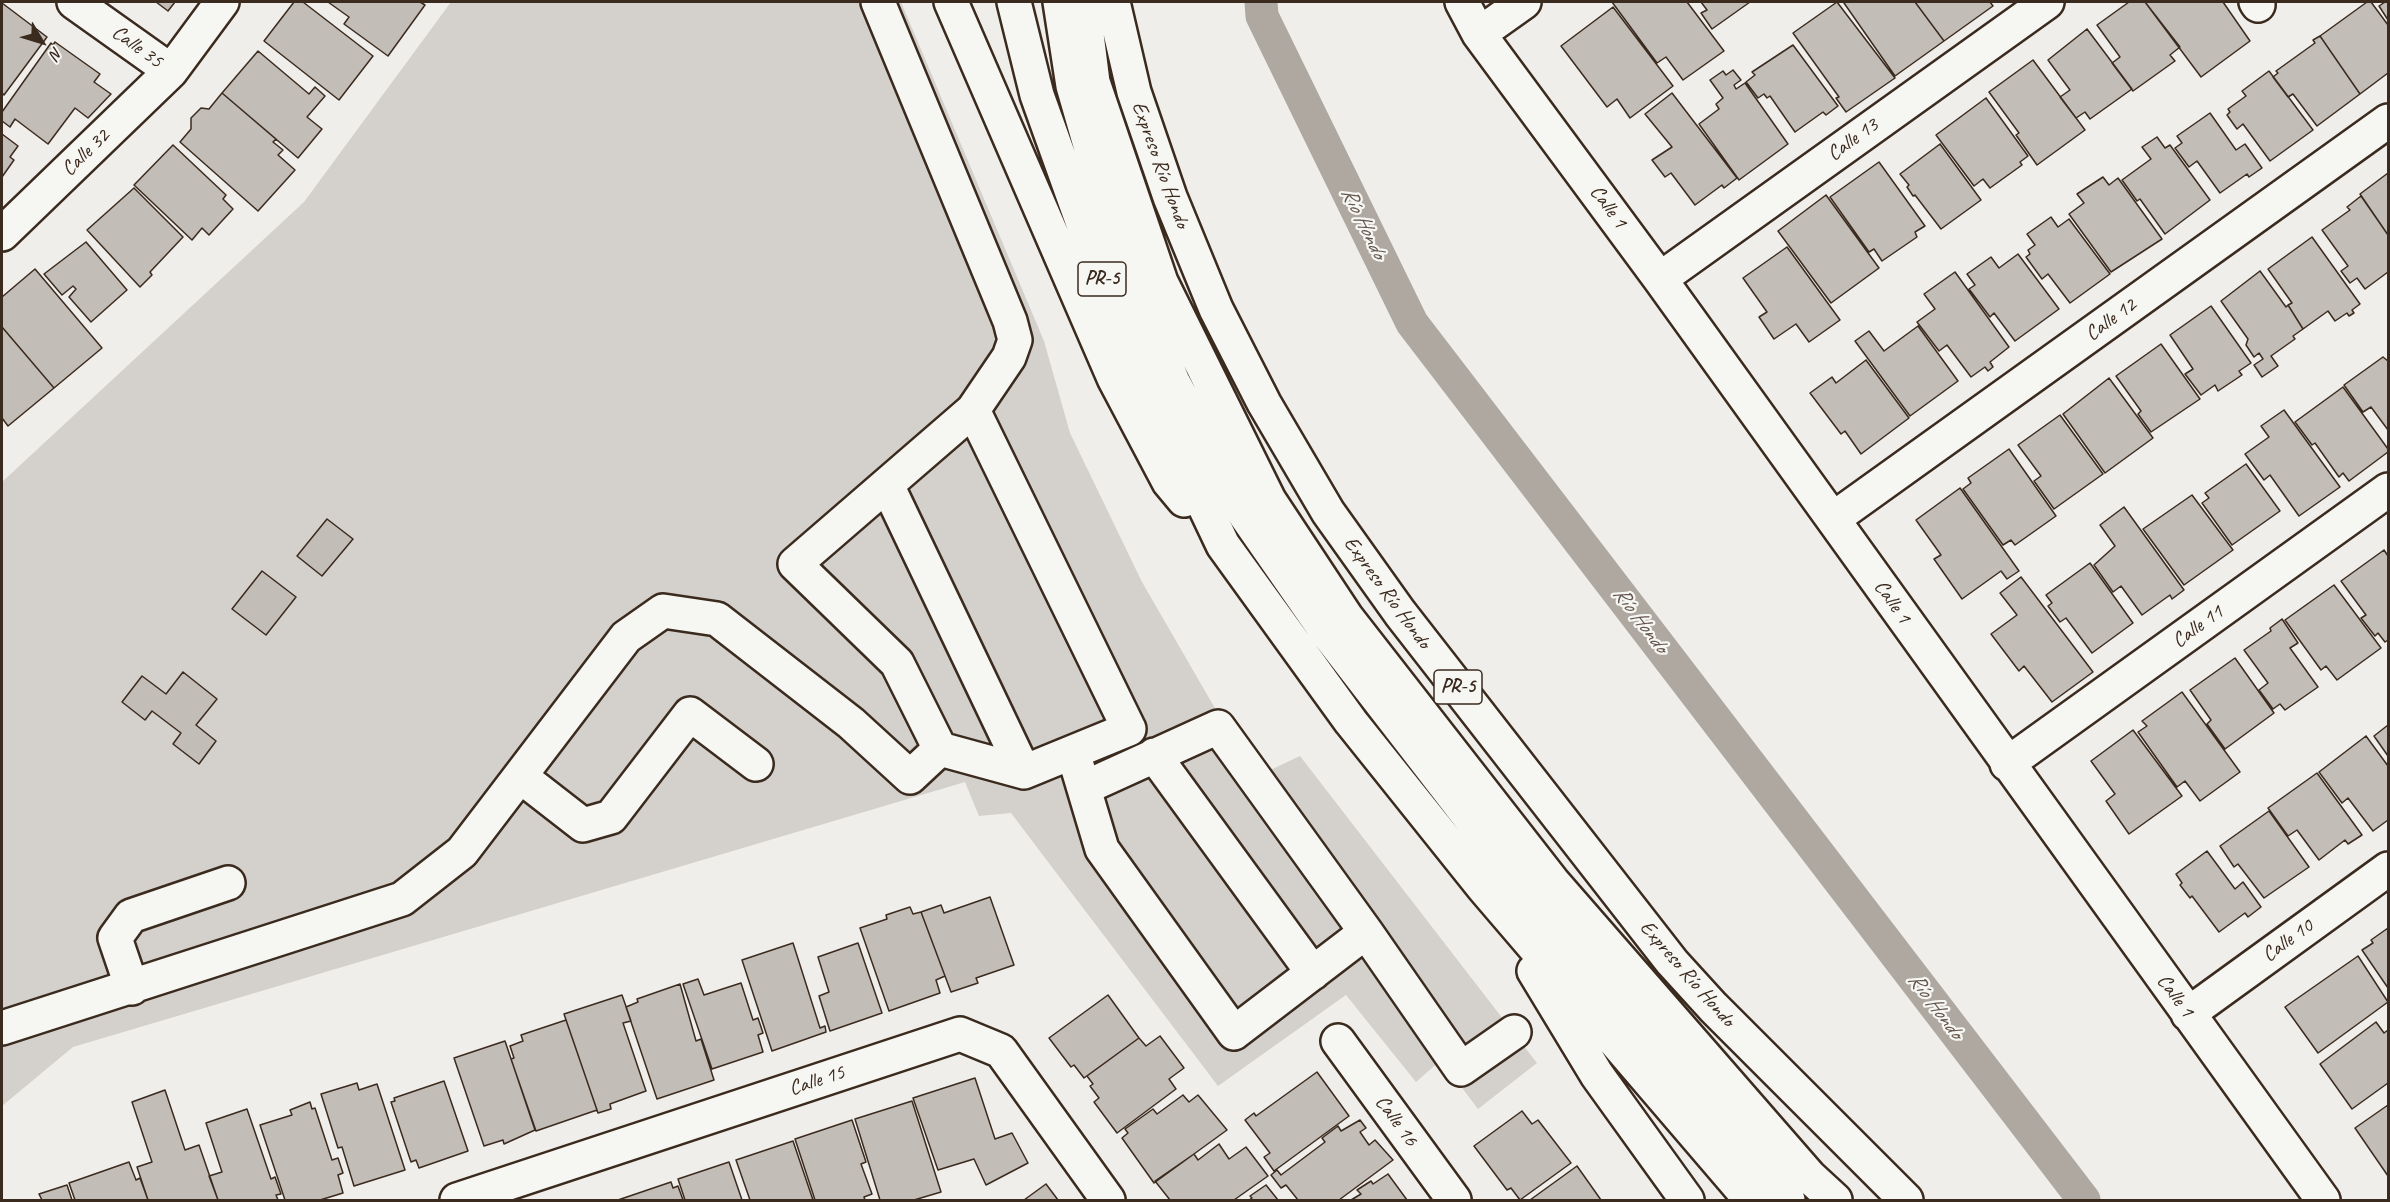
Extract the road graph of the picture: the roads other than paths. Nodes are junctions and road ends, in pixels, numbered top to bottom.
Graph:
1 (74, 2) edge
2 (222, 2) edge
3 (878, 2) edge
4 (951, 2) edge
5 (1014, 2) edge
6 (1059, 2) edge
7 (1083, 2) edge
8 (1113, 2) edge
9 (1462, 2) edge
10 (1524, 2) edge
11 (2047, 2) edge
12 (1479, 34) junction
13 (171, 71) junction
14 (2388, 121) edge
15 (2, 234) edge
16 (1660, 279) junction
17 (973, 410) junction
18 (887, 485) junction
19 (2388, 490) edge
20 (1833, 519) junction
21 (1222, 545) junction
22 (940, 749) junction
23 (1073, 752) junction
24 (1154, 754) junction
25 (756, 764) dead end
26 (2007, 764) junction
27 (1024, 772) junction
28 (520, 776) junction
29 (1084, 788) junction
30 (2388, 869) edge
31 (228, 884) dead end
32 (1483, 888) junction
33 (1366, 932) junction
34 (1313, 973) junction
35 (132, 988) junction
36 (2188, 1014) junction
37 (2, 1028) edge
38 (1514, 1032) dead end
39 (1338, 1041) dead end
40 (458, 1200) edge
41 (1108, 1200) edge
42 (1454, 1200) edge
43 (1688, 1200) edge
44 (1751, 1200) edge
45 (1788, 1200) edge
46 (1835, 1200) edge
47 (1906, 1200) edge
48 (2323, 1200) edge

1 - 13 main road, Calle 35
2 - 13 main road, Calle 32
3 - 17 main road
4 - 21 main road
5 - 21 main road, PR-5
6 - 45 main road
7 - 46 main road
8 - 47 main road, Expreso Río Hondo / PR-5
9 - 12 main road, Calle 1
10 - 12 main road
11 - 16 main road, Calle 13
12 - 16 main road, Calle 1
13 - 15 main road, Calle 32
14 - 20 main road, Calle 12
16 - 20 main road, Calle 1
17 - 18 main road
17 - 23 main road
18 - 22 main road
18 - 27 main road
19 - 26 main road, Calle 11
20 - 26 main road, Calle 1
21 - 32 main road, PR-5
22 - 27 main road
22 - 28 main road
23 - 27 main road
23 - 29 main road
24 - 29 main road
24 - 33 main road
24 - 34 main road
25 - 28 main road
26 - 36 main road, Calle 1
28 - 35 main road
29 - 34 main road
30 - 36 main road, Calle 10
31 - 35 main road
32 - 43 main road
32 - 44 main road, PR-5
33 - 34 main road
33 - 38 main road
35 - 37 main road
36 - 48 main road, Calle 1
39 - 42 main road, Calle 16
40 - 41 main road, Calle 15

